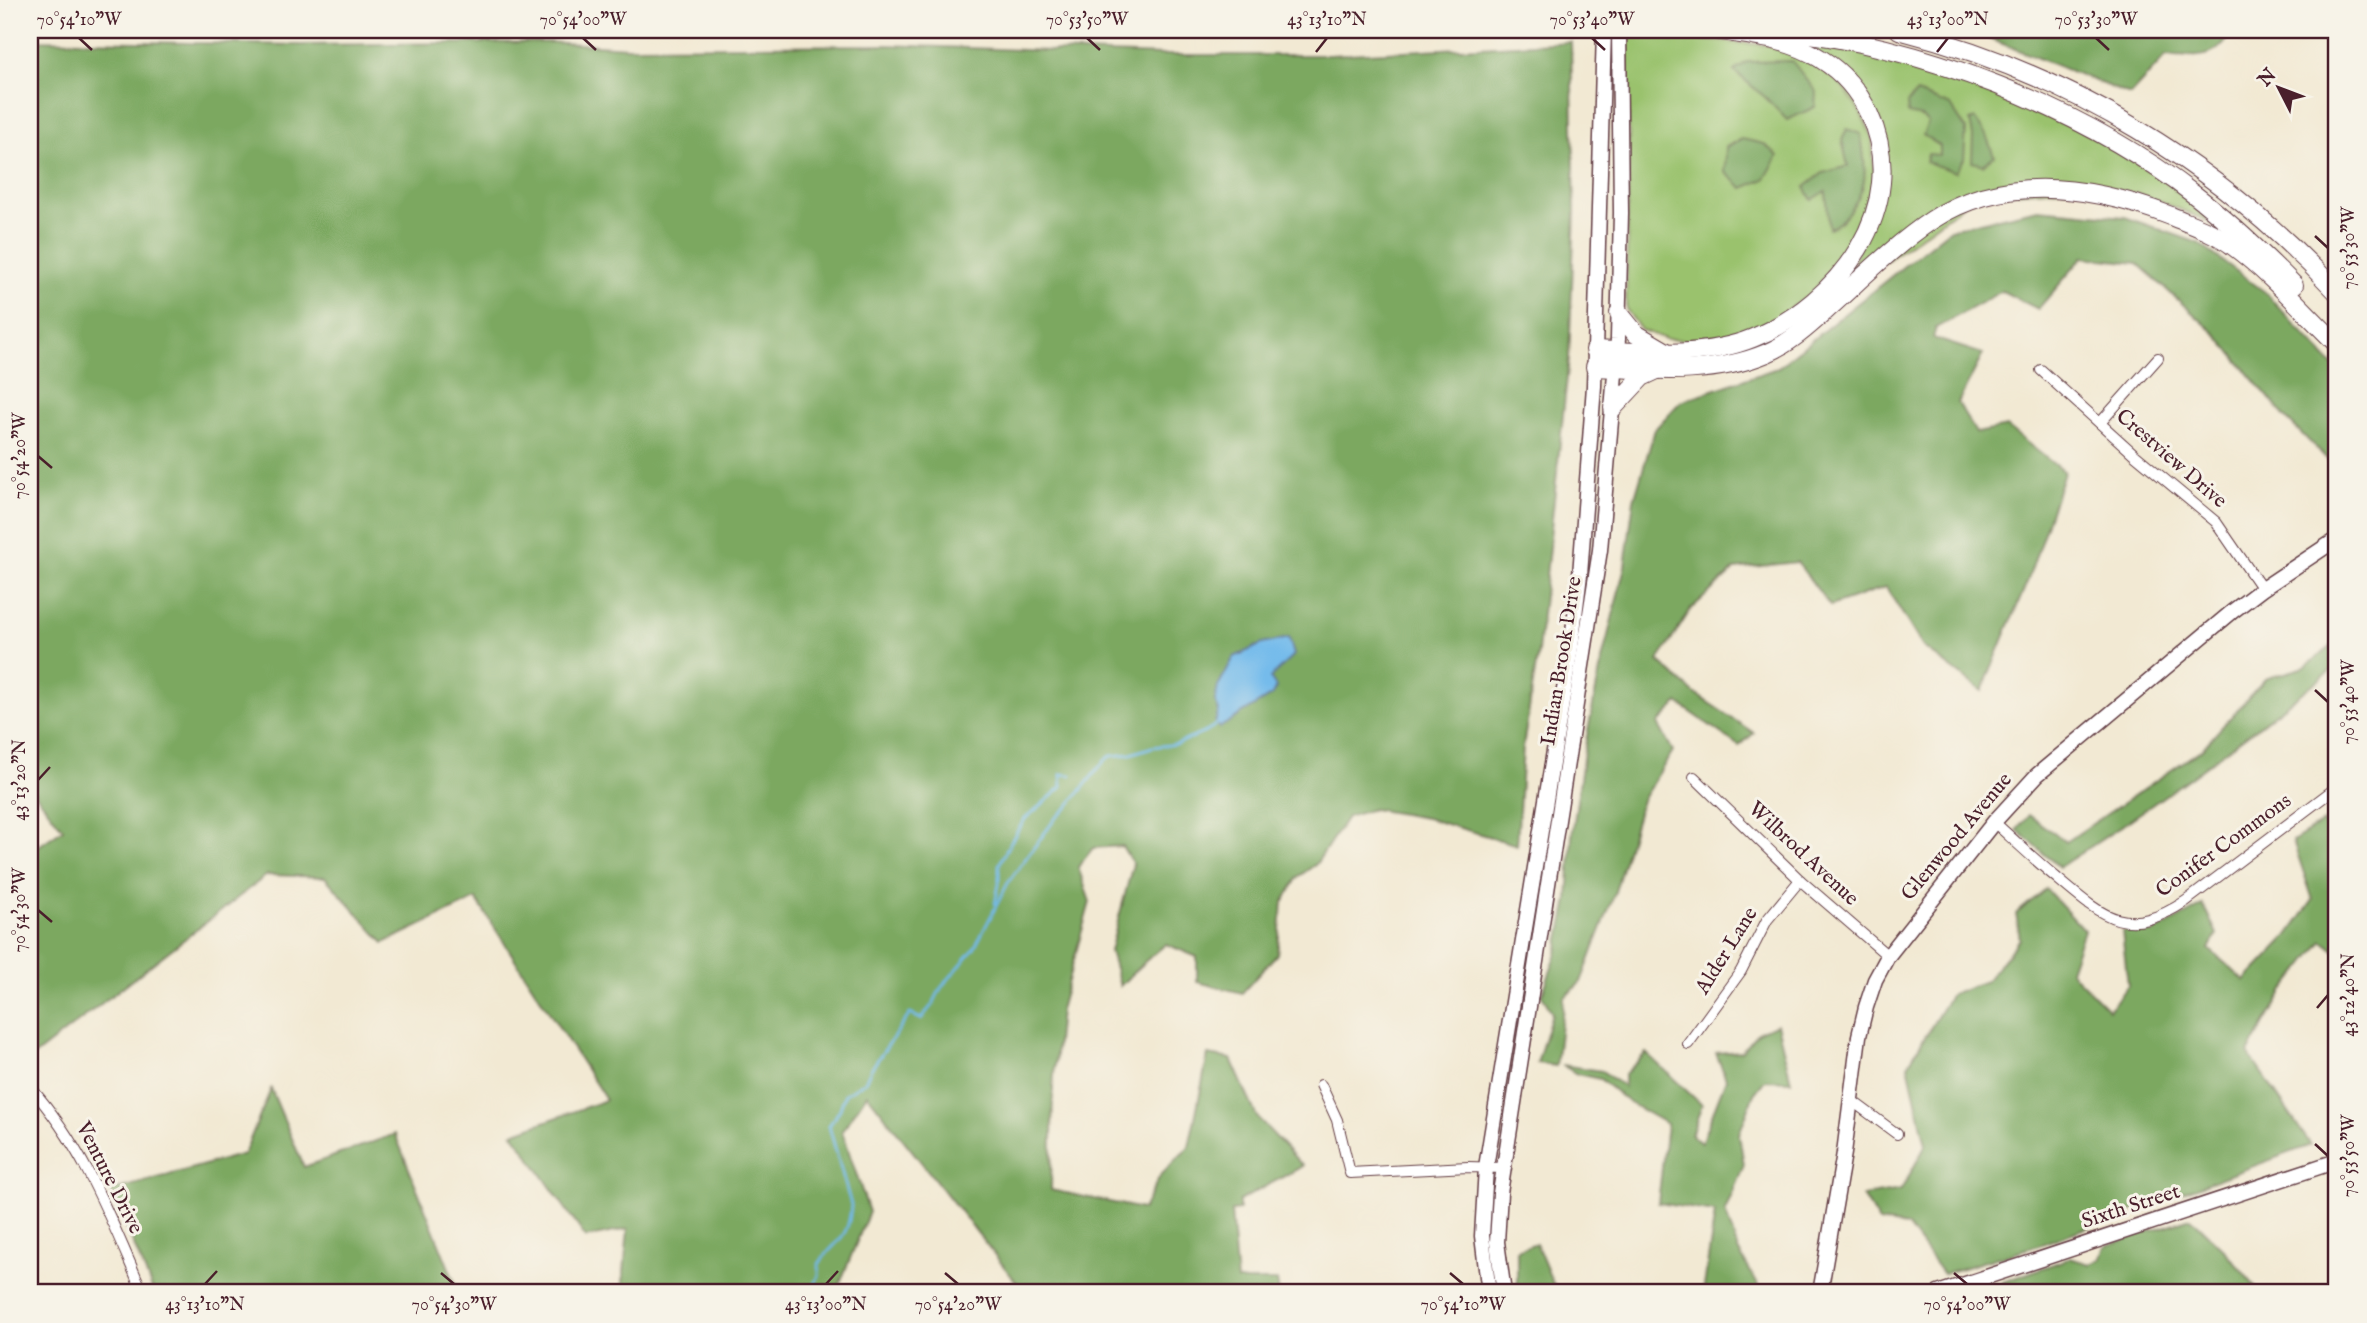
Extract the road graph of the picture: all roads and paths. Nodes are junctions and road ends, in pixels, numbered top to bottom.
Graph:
1 (1604, 30) edge
2 (1619, 30) edge
3 (1714, 30) edge
4 (1778, 30) edge
5 (1901, 30) edge
6 (1611, 53) junction
7 (2337, 292) edge
8 (1619, 313) junction
9 (2337, 331) edge
10 (2337, 344) edge
11 (1668, 353) junction
12 (2158, 358) dead end
13 (1595, 359) junction
14 (1616, 360) junction
15 (1659, 369) junction
16 (2041, 370) dead end
17 (1613, 408) junction
18 (2100, 423) junction
19 (2337, 539) edge
20 (2262, 589) junction
21 (1694, 777) dead end
22 (2337, 787) edge
23 (1994, 822) junction
24 (1800, 880) junction
25 (1888, 956) junction
26 (1688, 1044) dead end
27 (1321, 1085) dead end
28 (30, 1087) edge
29 (1851, 1100) junction
30 (1897, 1133) dead end
31 (2337, 1161) edge
32 (1486, 1167) junction
33 (1504, 1168) junction
34 (143, 1293) edge
35 (1489, 1293) edge
36 (1504, 1293) edge
37 (1820, 1293) edge
38 (1938, 1293) edge

1 - 6 main road, Indian Brook Drive
2 - 6 main road, Indian Brook Drive
3 - 11 highway
4 - 9 highway
5 - 7 highway
6 - 8 main road, Indian Brook Drive
6 - 13 main road, Indian Brook Drive
8 - 11 highway
8 - 14 main road, Indian Brook Drive
10 - 15 highway
11 - 14 highway
12 - 18 street
13 - 14 highway
13 - 32 main road, Indian Brook Drive
14 - 15 highway
14 - 17 main road, Indian Brook Drive
15 - 17 highway
16 - 18 street, Crestview Drive
17 - 33 main road, Indian Brook Drive
18 - 20 street, Crestview Drive
19 - 20 main road, Glenwood Avenue
20 - 23 main road, Glenwood Avenue
21 - 24 street, Wilbrod Avenue
22 - 23 street, Conifer Commons
23 - 25 main road, Glenwood Avenue
24 - 25 street, Wilbrod Avenue
24 - 26 street, Alder Lane
25 - 29 main road, Glenwood Avenue
27 - 32 street
28 - 34 street, Venture Drive
29 - 30 street
29 - 37 main road, Glenwood Avenue
31 - 38 main road, Sixth Street
32 - 33 street
32 - 35 main road, Indian Brook Drive
33 - 36 main road, Indian Brook Drive

